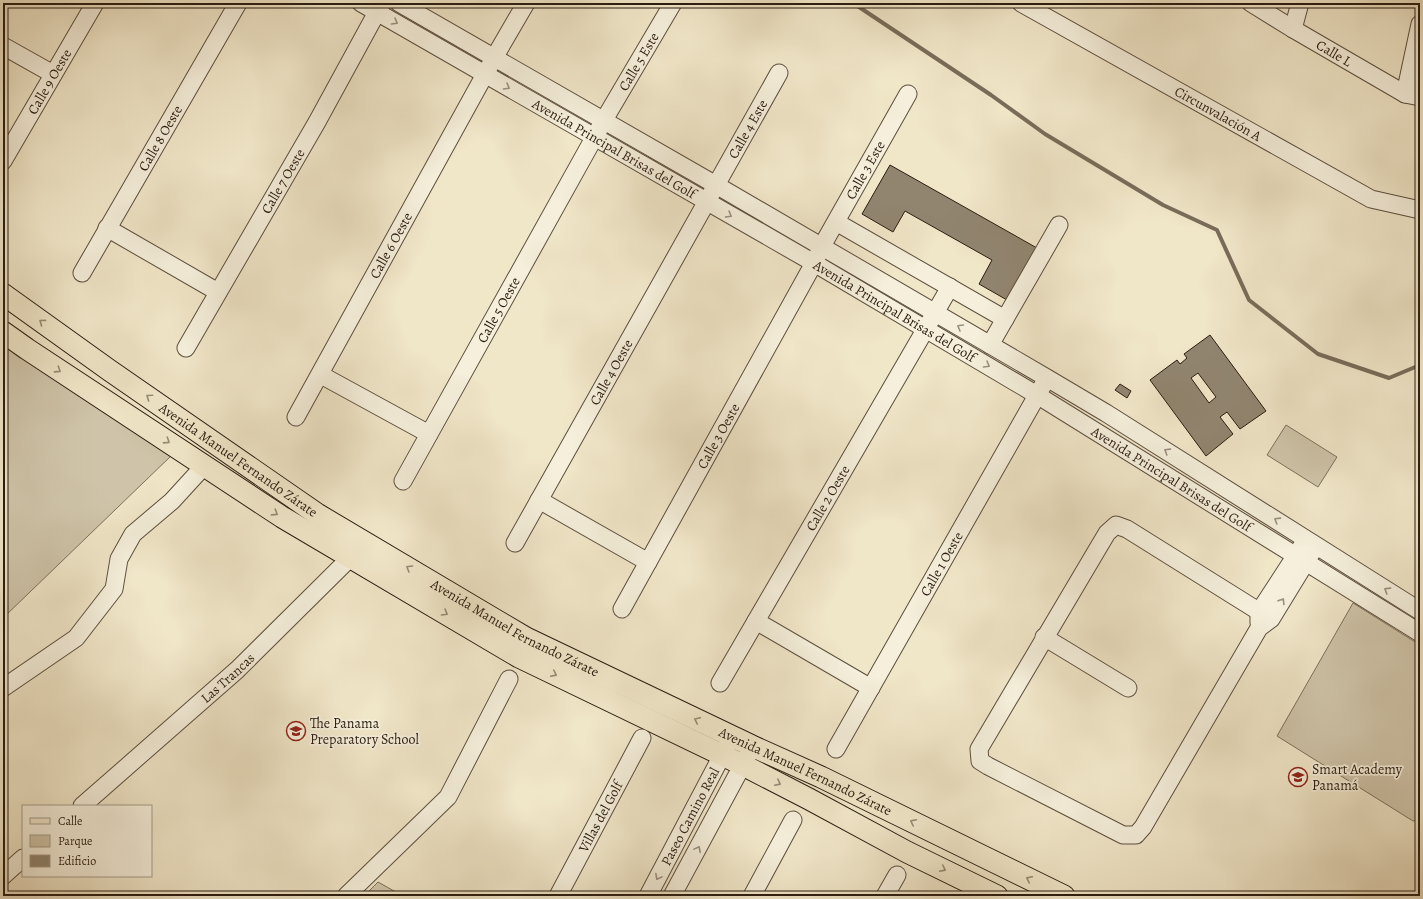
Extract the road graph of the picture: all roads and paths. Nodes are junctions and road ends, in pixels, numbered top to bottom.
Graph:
1 (95, 3) edge
2 (238, 3) edge
3 (361, 3) edge
4 (399, 3) edge
5 (526, 3) edge
6 (673, 3) edge
7 (1021, 3) edge
8 (1251, 3) edge
9 (1300, 3) edge
10 (380, 8) edge
11 (1420, 24) edge
12 (1293, 29) junction
13 (3, 46) edge
14 (494, 58) junction
15 (779, 73) dead end
16 (53, 74) junction
17 (486, 75) junction
18 (908, 94) dead end
19 (1413, 96) edge
20 (604, 120) junction
21 (594, 138) junction
22 (3, 161) edge
23 (716, 184) junction
24 (706, 202) junction
25 (1420, 210) edge
26 (836, 222) junction
27 (1059, 225) dead end
28 (107, 228) junction
29 (822, 246) junction
30 (814, 263) junction
31 (82, 273) dead end
32 (950, 287) junction
33 (218, 292) junction
34 (3, 294) edge
35 (936, 313) junction
36 (1005, 319) junction
37 (926, 330) junction
38 (3, 332) edge
39 (990, 345) junction
40 (186, 348) dead end
41 (321, 374) junction
42 (1047, 378) junction
43 (1037, 395) junction
44 (296, 417) dead end
45 (429, 434) junction
46 (204, 466) junction
47 (403, 481) dead end
48 (539, 500) junction
49 (1311, 542) junction
50 (515, 543) dead end
51 (356, 548) junction
52 (1301, 558) junction
53 (648, 562) junction
54 (622, 609) dead end
55 (1420, 611) edge
56 (1263, 620) junction
57 (756, 621) junction
58 (1420, 633) edge
59 (1044, 637) junction
60 (509, 679) dead end
61 (720, 683) dead end
62 (3, 688) edge
63 (871, 688) junction
64 (1128, 688) dead end
65 (732, 736) junction
66 (642, 738) dead end
67 (752, 746) junction
68 (836, 749) dead end
69 (722, 756) junction
70 (743, 765) junction
71 (83, 805) edge
72 (793, 820) dead end
73 (22, 859) edge
74 (897, 875) dead end
75 (3, 876) edge
76 (346, 896) edge
77 (558, 896) edge
78 (648, 896) edge
79 (672, 896) edge
80 (752, 896) edge
81 (885, 896) edge
82 (997, 896) edge
83 (1064, 896) edge

1 - 16 street, Calle 9 Oeste
2 - 28 street, Calle 8 Oeste
3 - 10 street, Avenida Principal Brisas del Golf
4 - 14 street, Avenida Principal Brisas del Golf
5 - 14 street, Calle 6 Oeste
6 - 20 street, Calle 5 Este
7 - 25 street, Circunvalación A
8 - 12 street, Calle L
9 - 12 street
10 -> 17 street, Avenida Principal Brisas del Golf
10 - 33 street, Calle 7 Oeste
11 - 19 street
12 - 19 street, Calle L
13 - 16 street
14 - 17 street, Calle 6 Oeste
14 - 20 street, Avenida Principal Brisas del Golf
15 - 23 street, Calle 4 Este
16 - 22 street, Calle 9 Oeste
17 -> 21 street, Avenida Principal Brisas del Golf
17 - 41 street, Calle 6 Oeste
18 - 26 street, Calle 3 Este
20 - 21 street, Calle 5 Este
20 - 23 street, Avenida Principal Brisas del Golf
21 - 24 street, Avenida Principal Brisas del Golf
21 - 45 street, Calle 5 Oeste
23 - 24 street, Calle 4 Este
23 - 29 street, Avenida Principal Brisas del Golf
24 -> 30 street, Avenida Principal Brisas del Golf
24 - 48 street, Calle 4 Oeste
26 - 29 street, Calle 3 Este
26 - 32 street
27 - 36 street
28 - 31 street, Calle 8 Oeste
28 - 33 street
29 - 30 street, Calle 3 Oeste
29 - 35 street, Avenida Principal Brisas del Golf
30 - 37 street, Avenida Principal Brisas del Golf
30 - 53 street, Calle 3 Oeste
32 - 35 street, Calle 2 Oeste
32 - 36 street
33 - 40 street, Calle 7 Oeste
51 -> 34 main road, Avenida Manuel Fernando Zárate
35 - 37 street, Calle 2 Oeste
39 -> 35 street, Avenida Principal Brisas del Golf
36 - 39 street
37 -> 43 street, Avenida Principal Brisas del Golf
37 - 57 street, Calle 2 Oeste
38 -> 46 main road, Avenida Manuel Fernando Zárate
39 - 42 street, Avenida Principal Brisas del Golf
41 - 44 street, Calle 6 Oeste
41 - 45 street
42 - 43 street, Calle 1 Oeste
49 -> 42 street, Avenida Principal Brisas del Golf
43 - 52 street, Avenida Principal Brisas del Golf
43 - 63 street, Calle 1 Oeste
45 - 47 street, Calle 5 Oeste
46 -> 51 main road, Avenida Manuel Fernando Zárate
46 - 62 street
48 - 50 street, Calle 4 Oeste
48 - 53 street
49 - 52 street
55 -> 49 street, Avenida Principal Brisas del Golf
65 -> 51 main road, Avenida Manuel Fernando Zárate
51 -> 69 main road, Avenida Manuel Fernando Zárate
51 - 71 street, Las Trancas
52 - 56 street
52 - 58 street, Avenida Principal Brisas del Golf
53 - 54 street, Calle 3 Oeste
56 - 59 street
56 - 59 street
57 - 61 street, Calle 2 Oeste
57 - 63 street
59 - 64 street
60 - 76 street
63 - 68 street, Calle 1 Oeste
65 - 67 main road, Avenida Manuel Fernando Zárate
65 - 69 street, Paseo Camino Real
66 - 77 street, Villas del Golf
67 - 70 street, Paseo Camino Real
83 -> 67 main road, Avenida Manuel Fernando Zárate
69 - 70 main road, Avenida Manuel Fernando Zárate
69 -> 78 street, Paseo Camino Real
79 -> 70 street, Paseo Camino Real
70 -> 82 main road, Avenida Manuel Fernando Zárate
72 - 80 street
73 - 75 street
74 - 81 street

